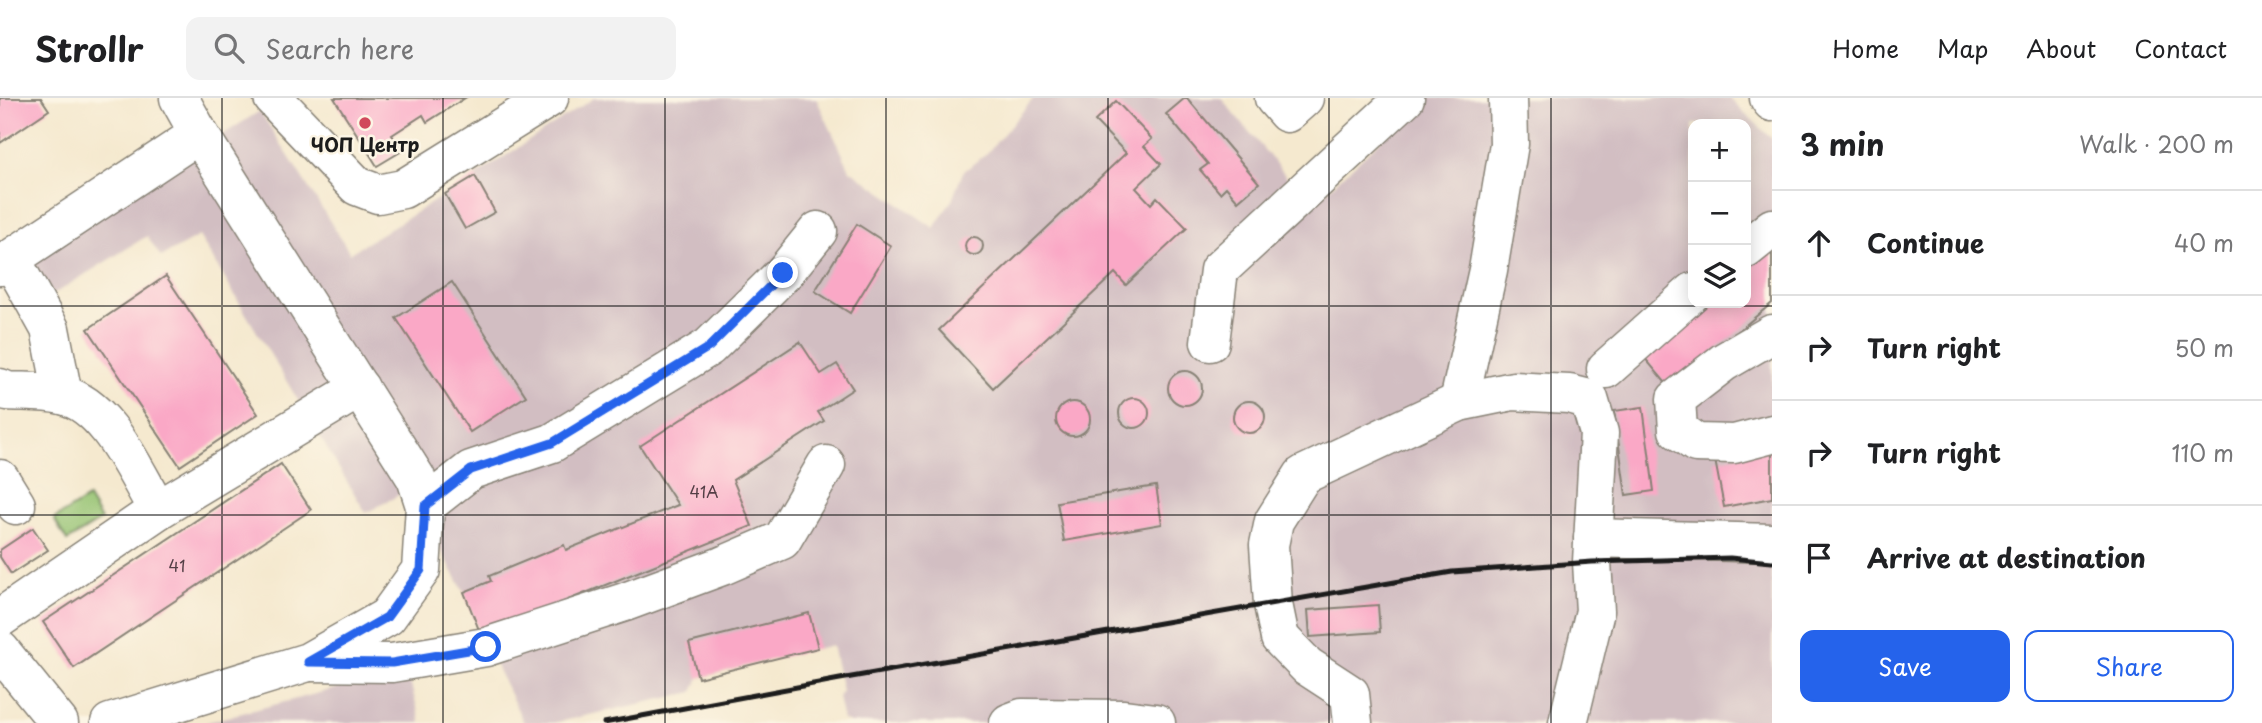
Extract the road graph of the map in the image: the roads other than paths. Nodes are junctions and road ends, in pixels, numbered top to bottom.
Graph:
1 (179, 98) edge
2 (273, 98) edge
3 (549, 98) edge
4 (1274, 98) edge
5 (1304, 98) edge
6 (1405, 98) edge
7 (1508, 98) edge
8 (198, 134) junction
9 (1772, 228) edge
10 (818, 231) dead end
11 (1751, 245) edge
12 (6, 263) edge
13 (1688, 296) edge
14 (1772, 334) edge
15 (1210, 342) dead end
16 (1606, 369) dead end
17 (0, 388) edge
18 (360, 388) junction
19 (63, 395) junction
20 (1458, 402) junction
21 (1772, 434) edge
22 (826, 465) dead end
23 (425, 506) junction
24 (158, 510) junction
25 (1593, 538) junction
26 (1772, 542) edge
27 (0, 618) edge
28 (0, 650) edge
29 (308, 662) junction
30 (59, 723) edge
31 (110, 723) edge
32 (1009, 723) edge
33 (1149, 723) edge
34 (1353, 723) edge
35 (1568, 723) edge

1 - 8 street
2 - 3 street
4 - 5 street
6 - 15 street
7 - 20 street
8 - 12 street
8 - 18 street
9 - 11 street
10 - 23 street
12 - 19 street
13 - 16 street
14 - 21 street
17 - 19 street
18 - 23 street
18 - 24 street
19 - 24 street
20 - 25 street
20 - 34 street
22 - 29 street
23 - 29 street
24 - 27 street
25 - 26 street
25 - 35 street
28 - 30 street
29 - 31 street
32 - 33 street

